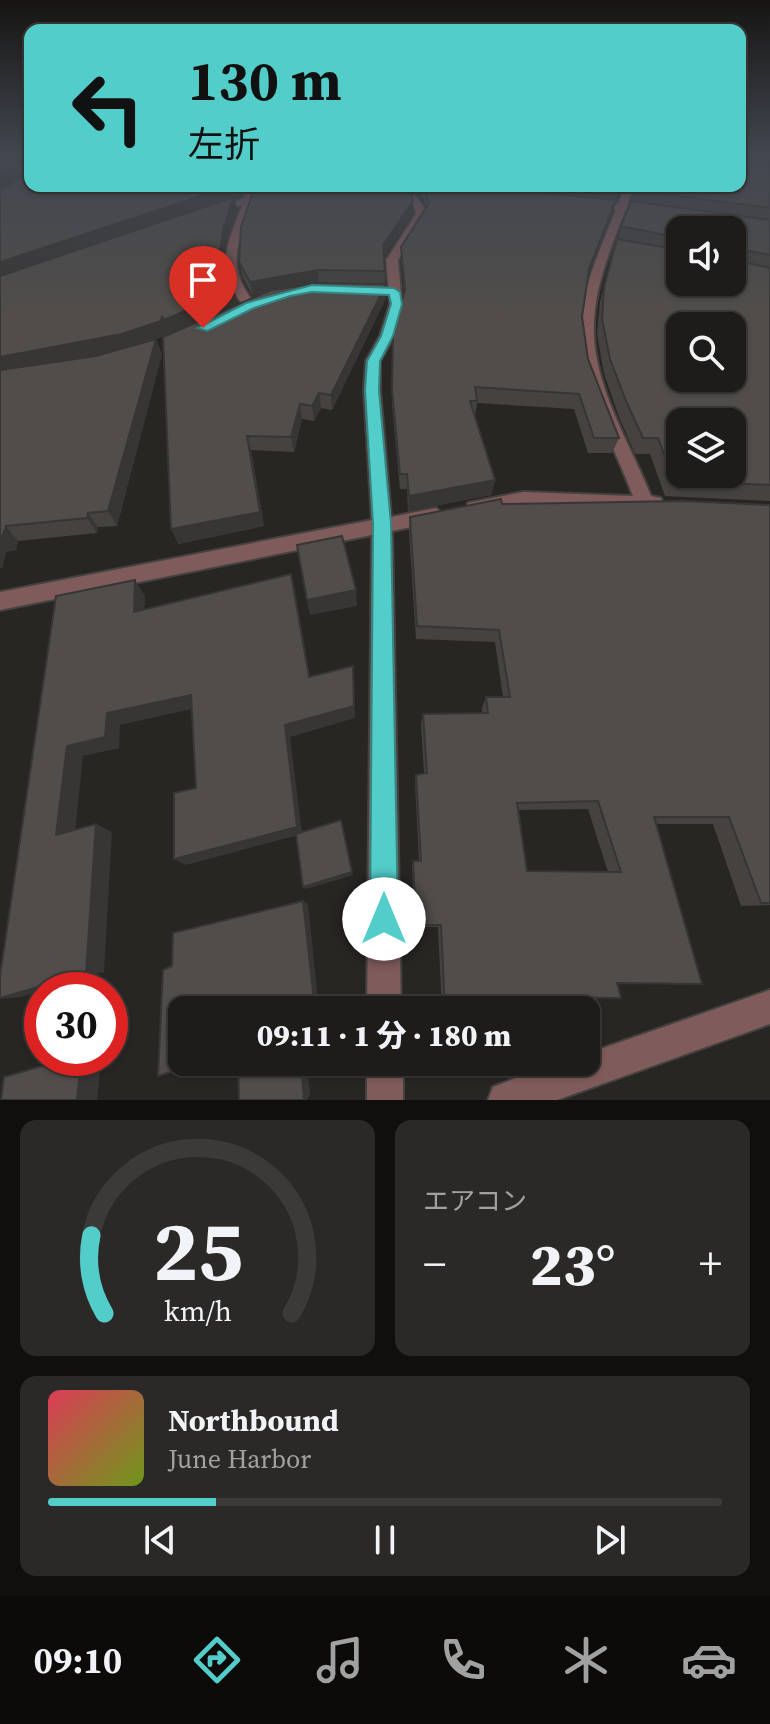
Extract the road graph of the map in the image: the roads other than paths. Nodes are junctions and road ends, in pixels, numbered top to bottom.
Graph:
1 (216, 207) edge
2 (244, 207) edge
3 (419, 207) edge
4 (622, 207) edge
5 (624, 207) edge
6 (665, 214) edge
7 (192, 219) edge
8 (236, 312) edge
9 (645, 503) junction
10 (676, 505) edge
11 (382, 524) junction
12 (0, 601) edge
13 (384, 996) edge
14 (770, 1007) edge
15 (385, 1076) edge
16 (385, 1100) edge
17 (506, 1100) edge

1 - 7 street
2 - 8 street
3 - 11 street
4 - 9 street
5 - 6 street
9 - 10 street
9 - 11 street
11 - 12 street
11 - 13 street
14 - 17 street
15 - 16 street

